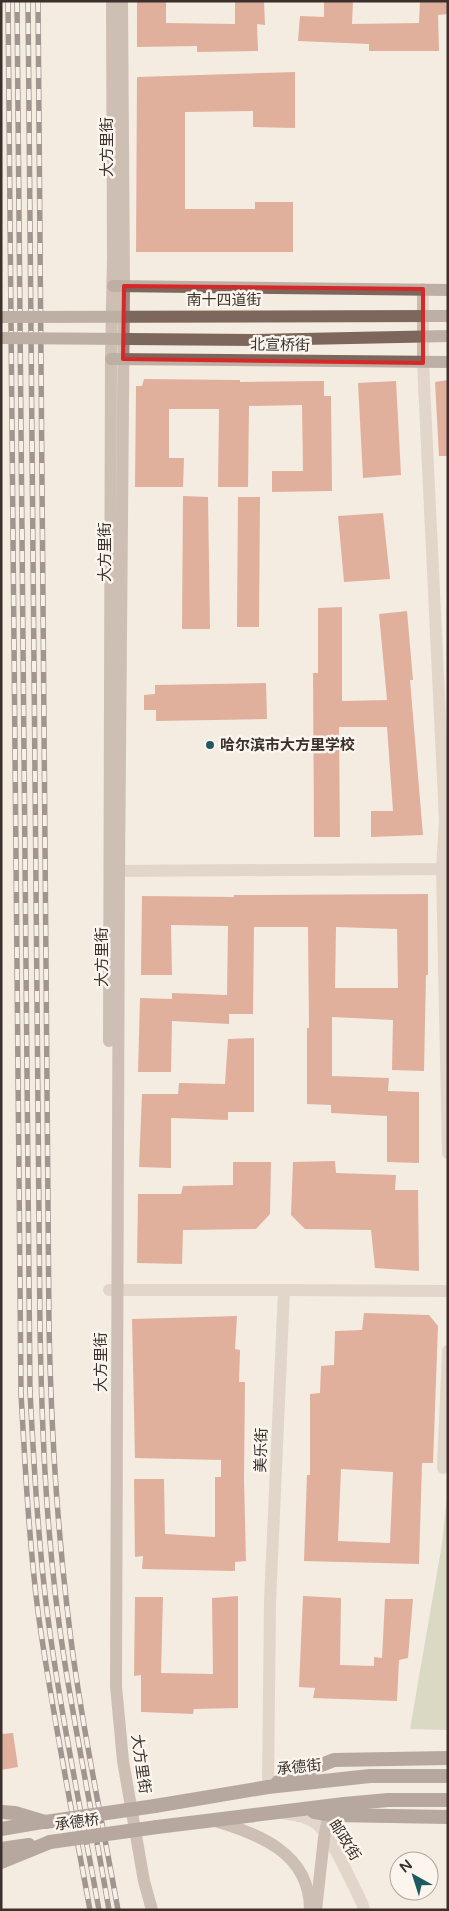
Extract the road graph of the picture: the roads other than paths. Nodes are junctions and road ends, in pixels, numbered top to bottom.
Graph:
1 (112, 1) edge
2 (122, 1) edge
3 (119, 286) junction
4 (423, 289) junction
5 (448, 290) edge
6 (448, 316) edge
7 (1, 317) edge
8 (448, 336) edge
9 (1, 338) edge
10 (117, 359) junction
11 (448, 362) edge
12 (423, 363) junction
13 (448, 852) edge
14 (442, 869) junction
15 (114, 871) junction
16 (448, 1153) edge
17 (113, 1290) junction
18 (284, 1290) junction
19 (448, 1291) edge
20 (448, 1351) edge
21 (443, 1468) dead end
22 (448, 1758) edge
23 (448, 1776) edge
24 (268, 1787) junction
25 (448, 1800) edge
26 (155, 1806) joint
27 (299, 1809) junction
28 (1, 1812) edge
29 (277, 1812) junction
30 (328, 1814) junction
31 (448, 1817) edge
32 (210, 1819) junction
33 (46, 1822) junction
34 (1, 1829) edge
35 (325, 1833) junction
36 (50, 1842) junction
37 (1, 1849) edge
38 (1, 1862) edge
39 (145, 1910) edge
40 (152, 1910) edge
41 (310, 1910) edge
42 (316, 1910) edge
43 (364, 1910) edge

1 - 3 main road, 大方里街
2 - 3 main road, 大方里街
3 - 4 main road
3 - 10 main road, 大方里街
4 - 5 main road
4 - 12 street
6 - 7 main road, 南十四道街, bridge
8 - 9 main road, bridge
10 - 12 main road, 北宣桥街
10 - 15 main road, 大方里街
11 - 12 main road, 北宣桥街
12 - 14 street
13 - 14 street
14 - 15 street
14 - 16 street
15 - 17 main road, 大方里街
17 - 18 street
17 - 39 main road, 大方里街
17 - 40 main road, 大方里街
18 - 19 street
18 - 24 street, 美乐街
20 - 21 street
22 - 24 highway
23 - 24 highway, 承德街
24 - 26 highway, 承德街
25 - 27 highway
26 - 33 highway, 承德桥, bridge
27 - 29 highway
27 - 30 highway
28 - 33 highway
29 - 32 highway
29 - 35 street, 邮政街
30 - 31 highway
30 - 35 main road
32 - 36 highway, 承德桥, bridge
32 - 41 main road
33 - 34 highway, 承德桥
35 - 42 main road
35 - 43 street, 邮政街
36 - 37 highway, 承德桥
36 - 38 highway

